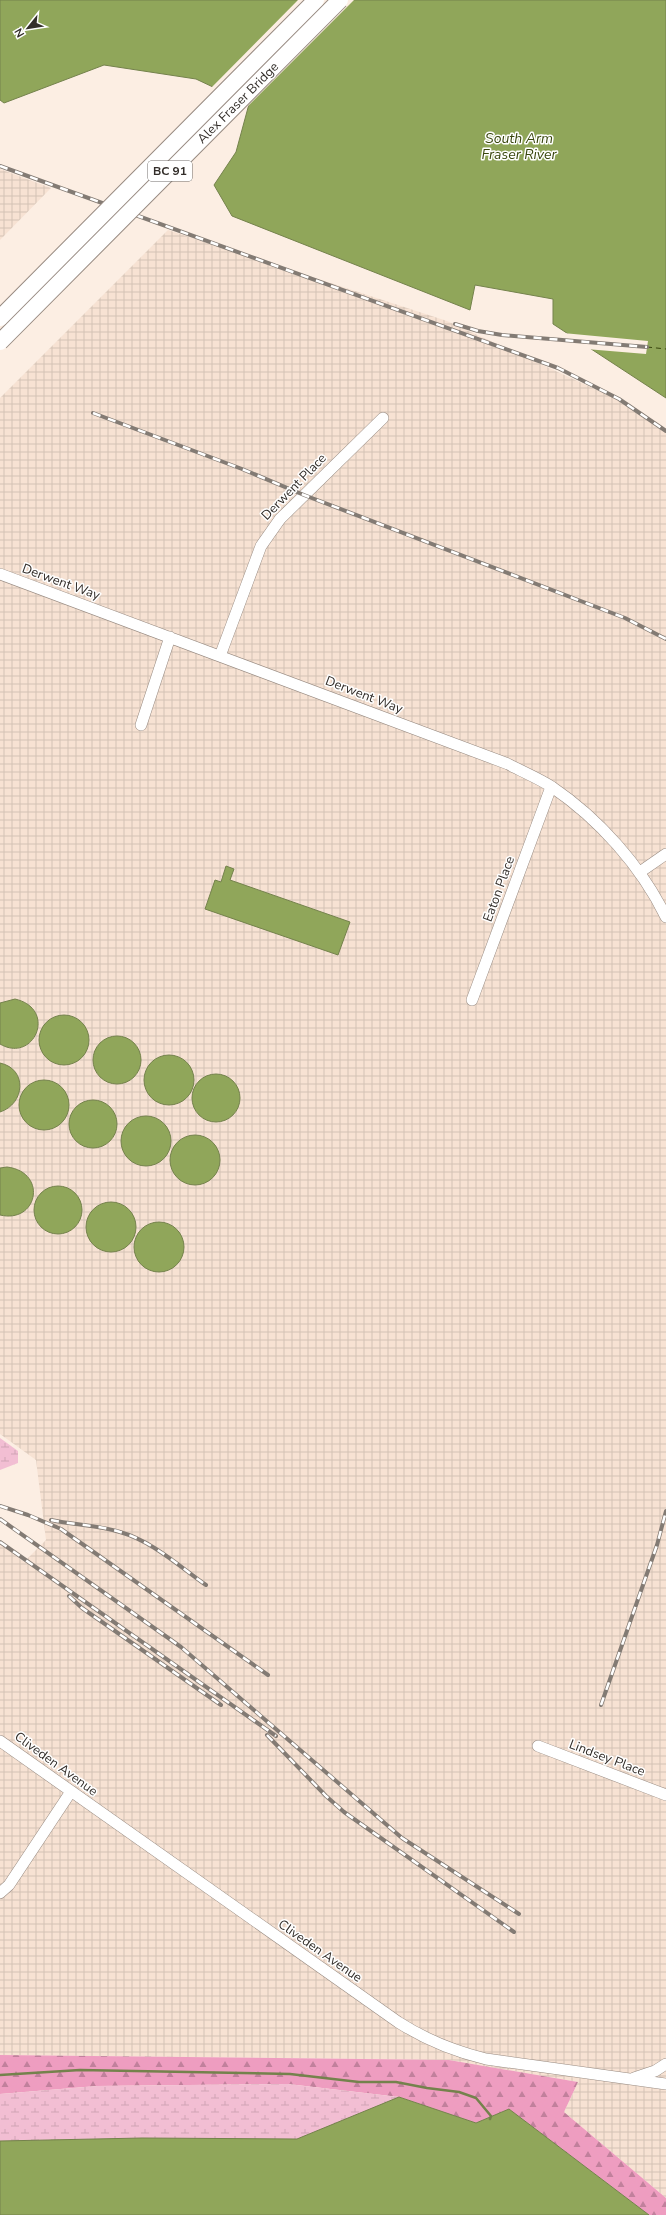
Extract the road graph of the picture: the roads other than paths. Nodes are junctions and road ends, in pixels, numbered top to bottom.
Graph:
1 (316, 0) edge
2 (340, 0) edge
3 (0, 318) edge
4 (0, 342) edge
5 (382, 418) dead end
6 (0, 574) edge
7 (170, 637) junction
8 (220, 656) junction
9 (141, 725) dead end
10 (551, 787) junction
11 (666, 854) edge
12 (640, 872) junction
13 (666, 917) edge
14 (472, 1000) dead end
15 (0, 1741) edge
16 (538, 1746) dead end
17 (70, 1793) junction
18 (666, 1795) edge
19 (0, 1892) edge
20 (666, 2064) edge
21 (630, 2079) junction
22 (666, 2084) edge

1 - 3 highway, Alex Fraser Bridge / BC 91, bridge
2 - 4 highway, Alex Fraser Bridge / BC 91, bridge
5 - 8 street, Derwent Place
6 - 7 street, Derwent Way
7 - 8 street, Derwent Way
7 - 9 street
8 - 10 street, Derwent Way
10 - 12 street, Derwent Way
10 - 14 street, Eaton Place
11 - 12 street
12 - 13 street, Derwent Way
15 - 17 street, Cliveden Avenue
16 - 18 street, Lindsey Place
17 - 19 street
17 - 21 street, Cliveden Avenue
20 - 21 street
21 - 22 street, Cliveden Avenue

